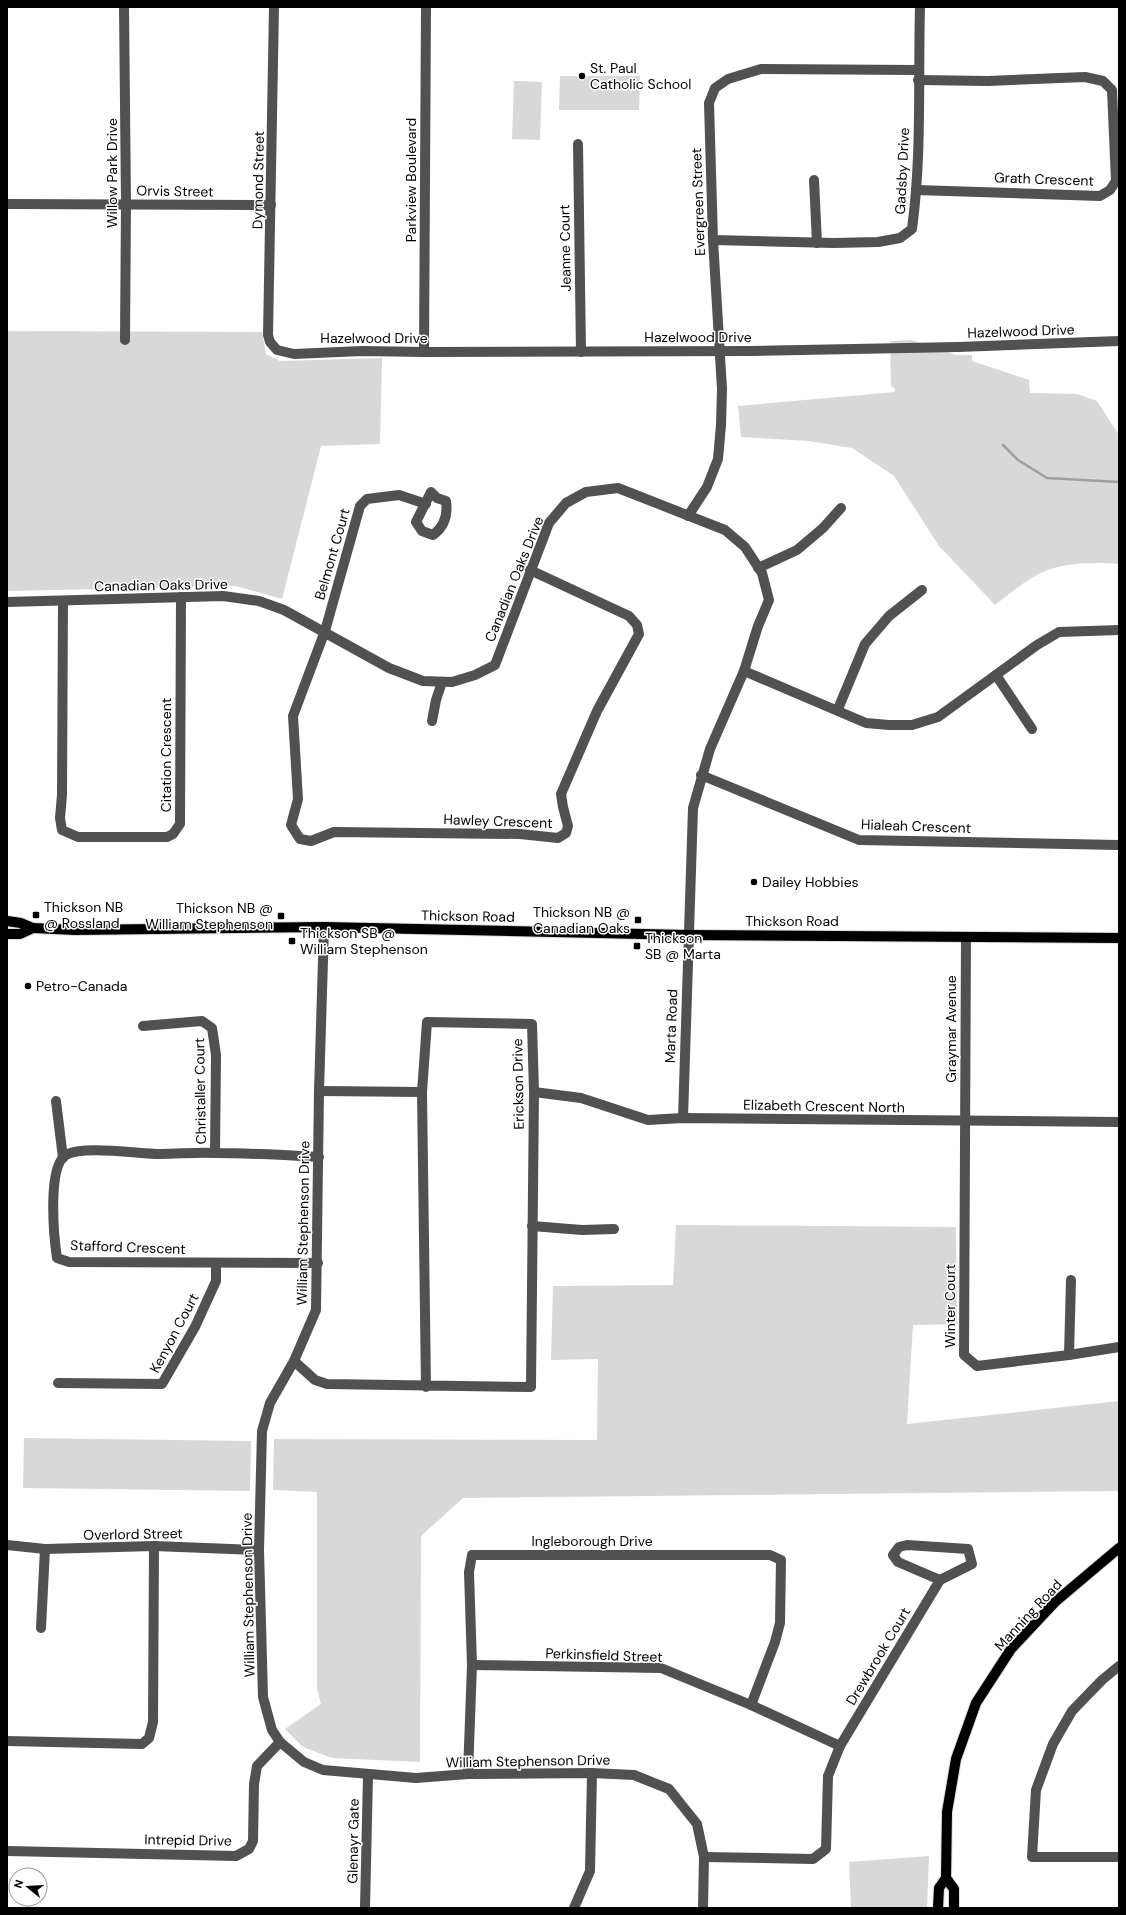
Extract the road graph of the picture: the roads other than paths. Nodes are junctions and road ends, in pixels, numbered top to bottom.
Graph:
1 (124, 7) edge
2 (274, 7) edge
3 (426, 7) edge
4 (920, 7) edge
5 (918, 75) junction
6 (578, 144) dead end
7 (814, 180) dead end
8 (916, 190) junction
9 (7, 204) edge
10 (126, 204) junction
11 (271, 205) junction
12 (712, 240) junction
13 (817, 243) junction
14 (125, 340) dead end
15 (1119, 341) edge
16 (277, 350) joint
17 (720, 350) junction
18 (424, 352) junction
19 (581, 352) junction
20 (426, 504) dead end
21 (841, 508) dead end
22 (688, 516) junction
23 (758, 568) junction
24 (530, 570) junction
25 (922, 590) dead end
26 (181, 597) junction
27 (7, 602) edge
28 (64, 602) junction
29 (1119, 630) edge
30 (325, 632) junction
31 (744, 671) junction
32 (996, 675) junction
33 (442, 682) junction
34 (838, 709) junction
35 (432, 721) dead end
36 (1032, 729) dead end
37 (701, 775) junction
38 (1119, 845) edge
39 (7, 921) edge
40 (324, 927) junction
41 (33, 928) junction
42 (7, 934) edge
43 (688, 935) junction
44 (966, 937) junction
45 (1119, 938) edge
46 (143, 1026) dead end
47 (319, 1090) junction
48 (422, 1092) junction
49 (534, 1092) junction
50 (56, 1101) dead end
51 (683, 1118) junction
52 (964, 1121) junction
53 (1119, 1122) edge
54 (215, 1153) junction
55 (319, 1157) junction
56 (63, 1158) junction
57 (532, 1226) junction
58 (614, 1228) dead end
59 (318, 1263) junction
60 (216, 1264) junction
61 (1071, 1280) dead end
62 (1119, 1348) edge
63 (1069, 1355) junction
64 (294, 1361) junction
65 (58, 1383) dead end
66 (426, 1386) junction
67 (7, 1546) edge
68 (154, 1546) junction
69 (1119, 1548) edge
70 (45, 1549) junction
71 (259, 1550) junction
72 (940, 1580) junction
73 (41, 1628) dead end
74 (472, 1665) junction
75 (1119, 1666) edge
76 (751, 1705) junction
77 (7, 1741) edge
78 (280, 1742) junction
79 (840, 1746) junction
80 (592, 1773) junction
81 (468, 1774) junction
82 (368, 1775) junction
83 (7, 1851) edge
84 (704, 1857) junction
85 (1119, 1857) edge
86 (946, 1878) junction
87 (365, 1908) edge
88 (574, 1908) edge
89 (703, 1908) edge
90 (938, 1908) edge
91 (954, 1908) edge

1 - 10 street, Willow Park Drive
2 - 11 street, Dymond Street
3 - 18 street, Parkview Boulevard
4 - 5 street, Gadsby Drive
5 - 8 street, Gadsby Drive
5 - 8 street, Grath Crescent
5 - 12 street, Evergreen Street
6 - 19 street, Jeanne Court
7 - 13 street
8 - 13 street, Gadsby Drive
9 - 10 street, Orvis Street
10 - 11 street, Orvis Street
10 - 14 street, Willow Park Drive
11 - 16 street, Dymond Street
12 - 13 street, Gadsby Drive
12 - 17 street, Evergreen Street
15 - 17 street, Hazelwood Drive
16 - 18 street, Hazelwood Drive
17 - 19 street, Hazelwood Drive
17 - 22 street, Evergreen Street
18 - 19 street, Hazelwood Drive
20 - 30 street, Belmont Court
21 - 23 street
22 - 23 street, Canadian Oaks Drive
22 - 24 street, Canadian Oaks Drive
23 - 31 street, Canadian Oaks Drive
24 - 30 street, Hawley Crescent
24 - 33 street, Canadian Oaks Drive
25 - 34 street
26 - 28 street, Canadian Oaks Drive
26 - 28 street, Citation Crescent
26 - 30 street, Canadian Oaks Drive
27 - 28 street, Canadian Oaks Drive
29 - 32 street
30 - 33 street, Canadian Oaks Drive
31 - 34 street
31 - 37 street, Canadian Oaks Drive
32 - 34 street
32 - 36 street
33 - 35 street
37 - 38 street, Hialeah Crescent
37 - 43 street, Canadian Oaks Drive
39 - 41 main road, Thickson Road
40 - 41 main road, Thickson Road
40 - 43 main road, Thickson Road
40 - 47 street, William Stephenson Drive
41 - 42 main road, Thickson Road
43 - 44 main road, Thickson Road
43 - 51 street, Marta Road
44 - 45 main road, Thickson Road
44 - 52 street, Graymar Avenue
46 - 54 street, Christaller Court
47 - 48 street
47 - 55 street, William Stephenson Drive
48 - 49 street, Erickson Drive
48 - 66 street, Erickson Drive
49 - 51 street, Elizabeth Crescent North
49 - 57 street, Erickson Drive
50 - 56 street
51 - 52 street, Elizabeth Crescent North
52 - 53 street, Elizabeth Crescent North
52 - 63 street, Winter Court
54 - 55 street
54 - 56 street
55 - 59 street, William Stephenson Drive
56 - 60 street, Stafford Crescent
57 - 58 street
57 - 66 street, Erickson Drive
59 - 60 street, Stafford Crescent
59 - 64 street, William Stephenson Drive
60 - 65 street, Kenyon Court
61 - 63 street
62 - 63 street, Winter Court
64 - 66 street, Erickson Drive
64 - 71 street, William Stephenson Drive
67 - 70 street, Overlord Street
68 - 70 street, Overlord Street
68 - 71 street, Overlord Street
68 - 77 street
69 - 86 main road, Manning Road
70 - 73 street
71 - 78 street, William Stephenson Drive
72 - 72 street
72 - 79 street, Drewbrook Court
74 - 76 street, Perkinsfield Street
74 - 76 street, Ingleborough Drive
74 - 81 street, Ingleborough Drive
75 - 85 street
76 - 79 street, Perkinsfield Street
78 - 82 street, William Stephenson Drive
78 - 83 street, Intrepid Drive
79 - 84 street, Drewbrook Court
80 - 81 street, William Stephenson Drive
80 - 84 street, William Stephenson Drive
80 - 88 street
81 - 82 street, William Stephenson Drive
82 - 87 street, Glenayr Gate
84 - 89 street, William Stephenson Drive
86 - 90 main road, Manning Road
86 - 91 main road, Manning Road

